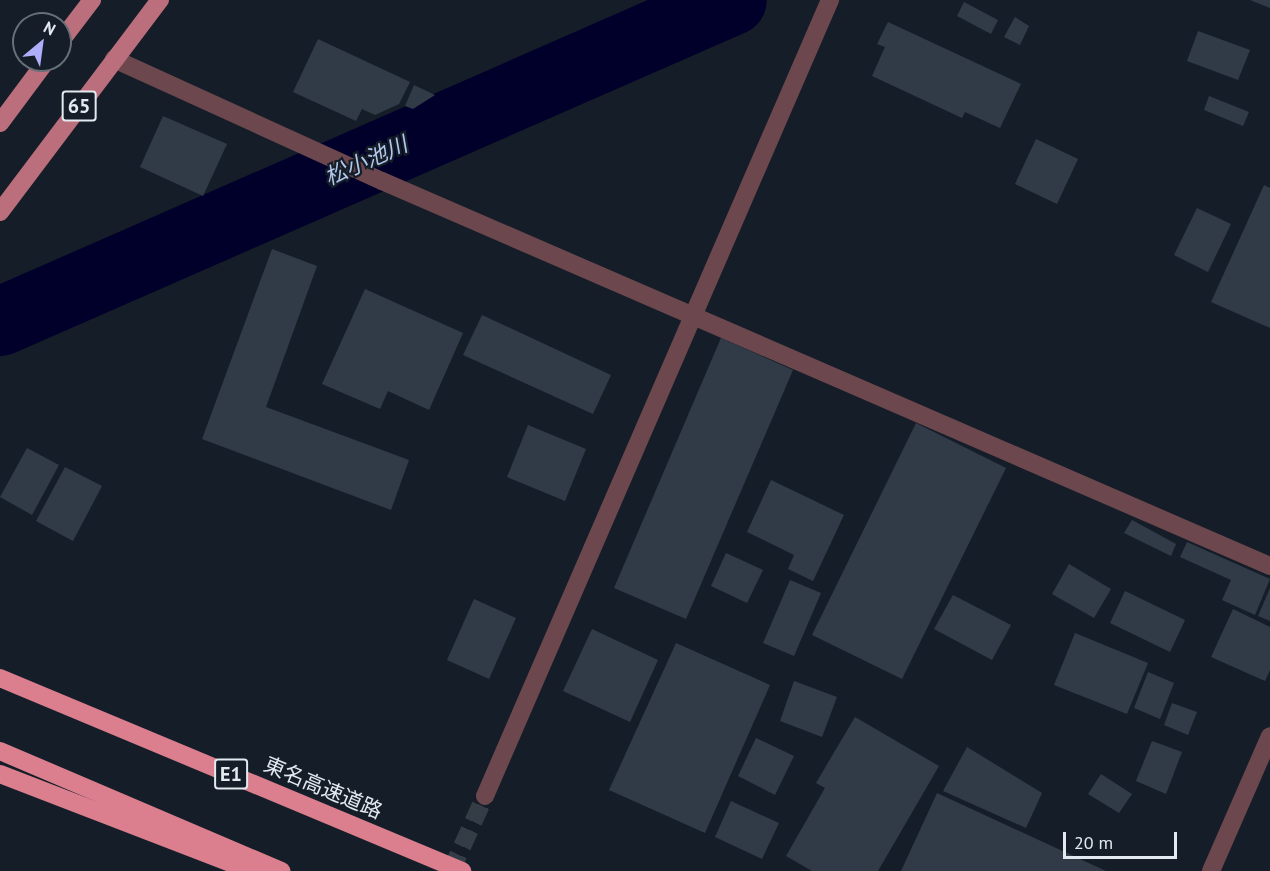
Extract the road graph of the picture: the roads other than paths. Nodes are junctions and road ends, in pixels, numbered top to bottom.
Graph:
1 (92, 0) edge
2 (160, 0) edge
3 (830, 0) edge
4 (72, 26) edge
5 (114, 59) junction
6 (38, 72) edge
7 (0, 123) edge
8 (0, 212) edge
9 (693, 315) junction
10 (1270, 566) edge
11 (0, 678) edge
12 (1270, 736) edge
13 (0, 750) edge
14 (0, 774) edge
15 (485, 796) tunnel mouth
16 (251, 871) edge
17 (281, 871) edge
18 (462, 871) edge
19 (1211, 871) edge

1 - 4 main road
2 - 5 main road, 65
3 - 9 street
5 - 8 main road, 65
5 - 9 street
6 - 7 main road, 65
9 - 10 street
9 - 15 street
11 - 18 highway, 東名高速道路 / E1
12 - 19 street
13 - 17 highway
14 - 16 highway

